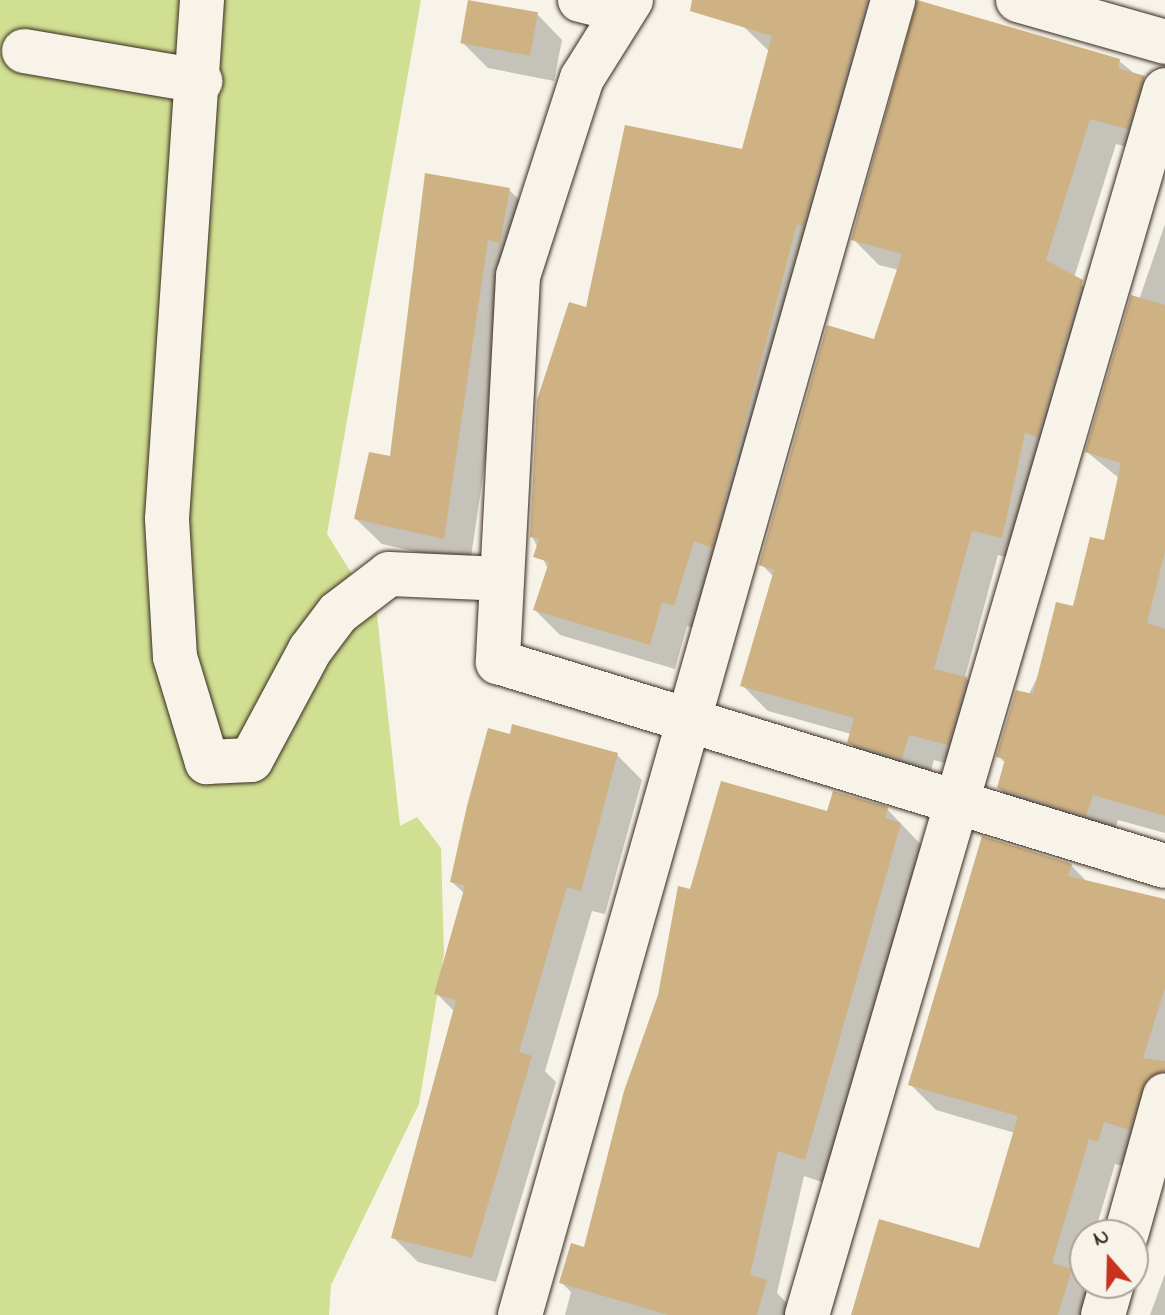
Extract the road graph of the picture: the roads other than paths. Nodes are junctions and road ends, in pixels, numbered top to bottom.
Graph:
1 (202, 0) edge
2 (580, 0) edge
3 (893, 0) edge
4 (1018, 0) edge
5 (627, 6) edge
6 (1165, 42) edge
7 (24, 51) dead end
8 (200, 81) junction
9 (1165, 90) edge
10 (502, 579) junction
11 (684, 723) junction
12 (951, 802) junction
13 (1165, 866) edge
14 (1165, 1095) edge
15 (1130, 1219) edge
16 (520, 1315) edge
17 (807, 1315) edge

1 - 8 street
2 - 5 street
3 - 11 street
4 - 6 street
5 - 10 street
7 - 8 street
8 - 10 street
9 - 12 street
10 - 11 street
11 - 12 street
11 - 16 street
12 - 13 street
12 - 17 street
14 - 15 street

